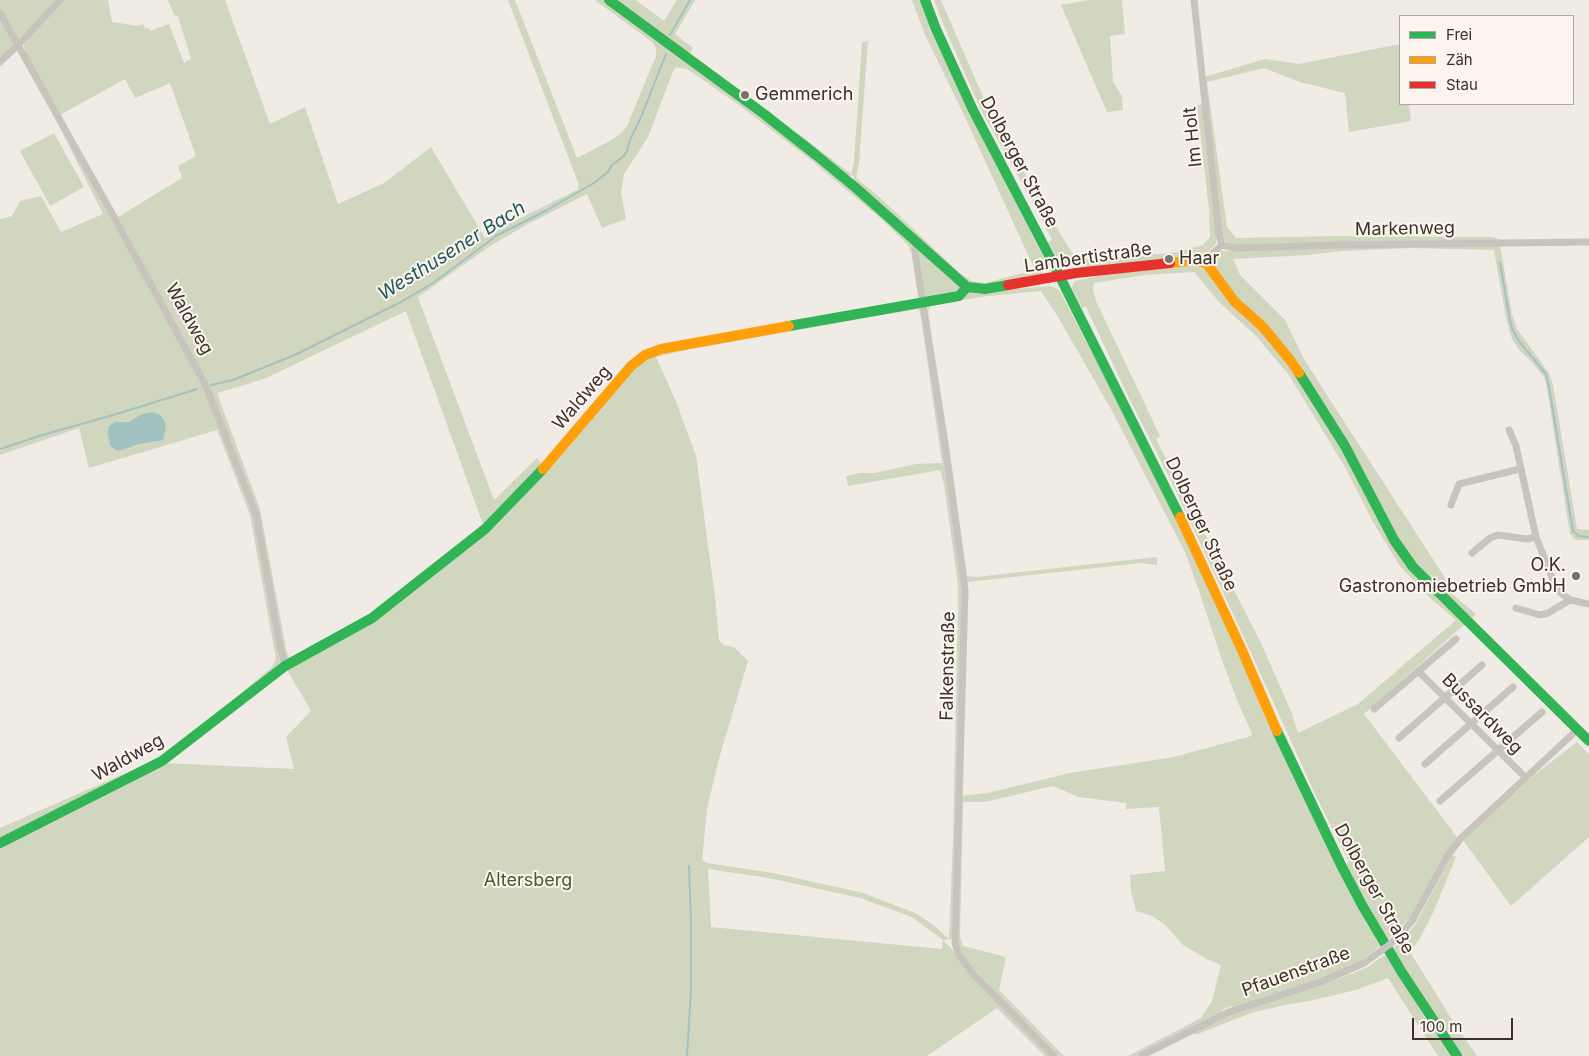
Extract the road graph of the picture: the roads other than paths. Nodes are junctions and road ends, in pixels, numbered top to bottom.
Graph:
1 (60, 0) edge
2 (609, 0) edge
3 (925, 0) edge
4 (1194, 0) edge
5 (0, 13) edge
6 (18, 45) junction
7 (0, 62) edge
8 (917, 242) junction
9 (1589, 242) edge
10 (1222, 245) junction
11 (1204, 262) junction
12 (1060, 276) junction
13 (967, 287) junction
14 (923, 303) junction
15 (1509, 430) dead end
16 (1520, 469) junction
17 (1451, 505) dead end
18 (1536, 537) junction
19 (1472, 553) dead end
20 (1570, 600) junction
21 (1589, 604) edge
22 (1516, 608) dead end
23 (1456, 639) dead end
24 (1482, 664) dead end
25 (285, 666) junction
26 (1418, 671) junction
27 (1513, 687) dead end
28 (1445, 698) junction
29 (1374, 710) dead end
30 (1542, 712) dead end
31 (1471, 724) junction
32 (1577, 730) junction
33 (1399, 738) dead end
34 (1589, 741) edge
35 (1498, 750) junction
36 (1425, 764) dead end
37 (1525, 777) junction
38 (1440, 801) dead end
39 (0, 843) edge
40 (1054, 1056) edge
41 (1141, 1056) edge
42 (1457, 1056) edge

1 - 6 street
2 - 8 street
3 - 12 street, Dolberger Straße
4 - 10 street, Im Holt
5 - 6 street, Waldweg
6 - 7 street
6 - 25 street, Waldweg
8 - 13 street
8 - 14 street, Falkenstraße
9 - 10 street, Markenweg
10 - 11 street
11 - 12 street, Lambertistraße
11 - 32 street
12 - 13 street, Lambertistraße
12 - 42 street, Dolberger Straße
13 - 14 street, Waldweg
14 - 25 street, Waldweg
14 - 40 street, Falkenstraße
15 - 16 street
16 - 17 street
16 - 18 street
18 - 19 street
18 - 20 street
20 - 21 street
20 - 22 street
23 - 26 street
24 - 28 street
25 - 39 street, Waldweg
26 - 28 street, Bussardweg
26 - 29 street
27 - 31 street
28 - 31 street, Bussardweg
28 - 33 street
30 - 35 street
31 - 35 street, Bussardweg
31 - 36 street
32 - 34 street
32 - 37 street, Pfauenstraße
35 - 37 street, Bussardweg
35 - 38 street
37 - 41 street, Pfauenstraße, bridge

